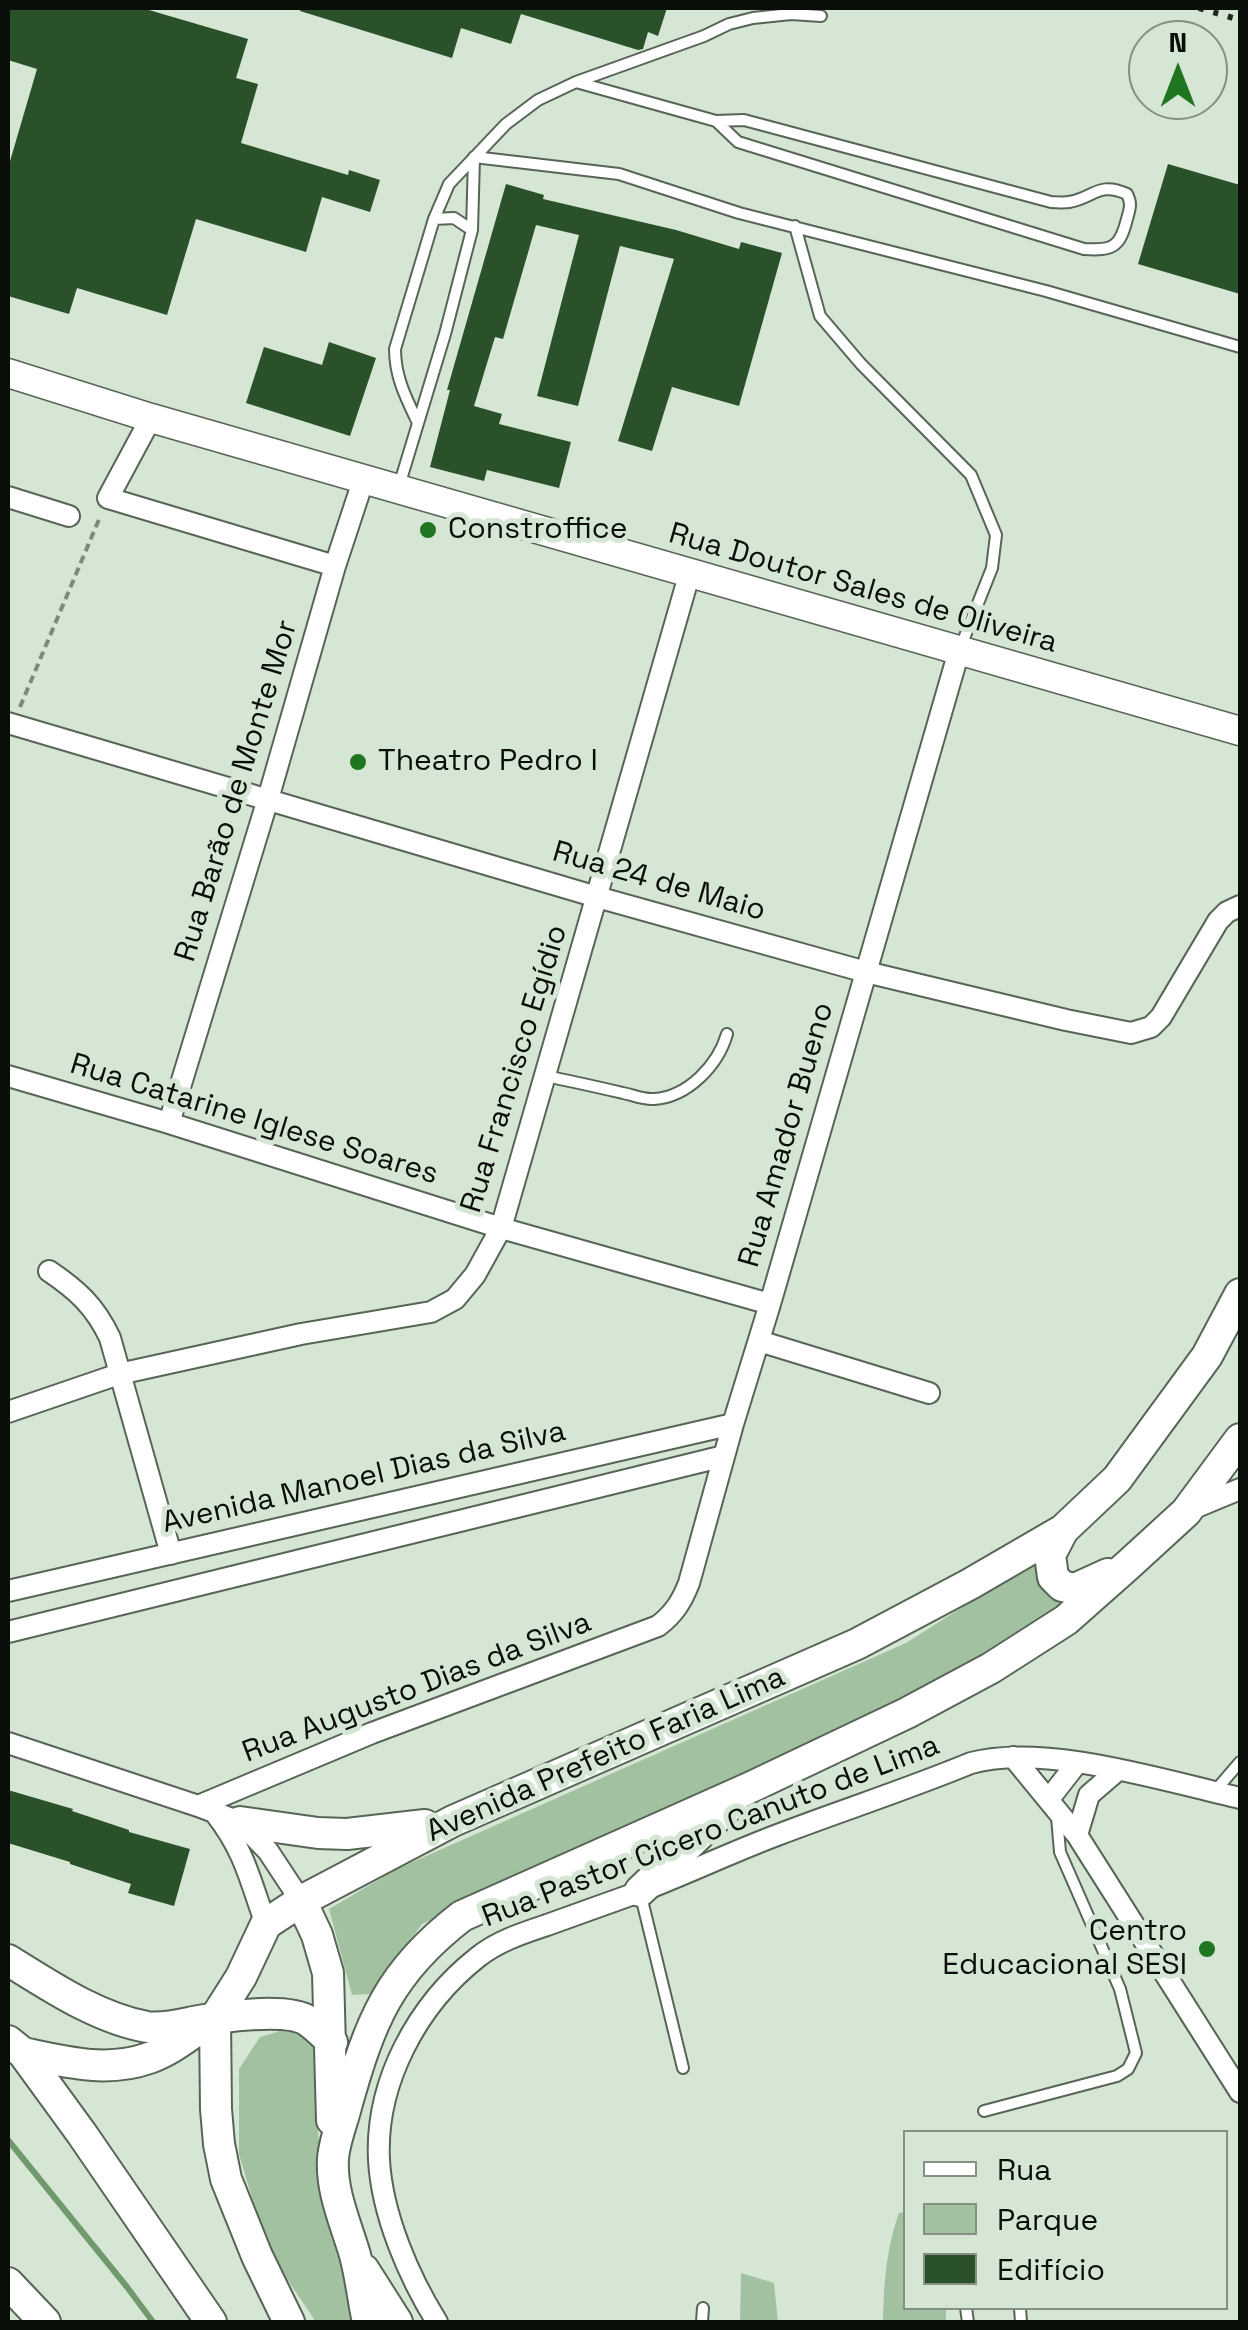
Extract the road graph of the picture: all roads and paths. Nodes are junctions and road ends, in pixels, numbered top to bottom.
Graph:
1 (821, 16) dead end
2 (576, 82) junction
3 (716, 121) junction
4 (474, 157) junction
5 (434, 219) junction
6 (795, 226) junction
7 (472, 230) junction
8 (1240, 347) edge
9 (8, 373) edge
10 (151, 418) junction
11 (417, 420) junction
12 (364, 478) junction
13 (398, 489) junction
14 (8, 497) edge
15 (108, 498) junction
16 (69, 516) dead end
17 (335, 566) junction
18 (690, 572) junction
19 (959, 652) junction
20 (10, 724) edge
21 (1240, 731) edge
22 (268, 799) junction
23 (597, 896) junction
24 (1240, 906) edge
25 (866, 972) junction
26 (727, 1034) dead end
27 (8, 1076) edge
28 (545, 1076) junction
29 (168, 1122) junction
30 (501, 1228) junction
31 (48, 1271) dead end
32 (1240, 1294) edge
33 (770, 1304) junction
34 (759, 1341) junction
35 (119, 1374) junction
36 (929, 1394) dead end
37 (8, 1412) edge
38 (734, 1424) junction
39 (692, 1434) junction
40 (1240, 1439) edge
41 (724, 1456) junction
42 (700, 1463) junction
43 (1240, 1490) edge
44 (1186, 1512) junction
45 (1063, 1530) junction
46 (171, 1554) junction
47 (1127, 1566) junction
48 (8, 1591) edge
49 (658, 1626) joint
50 (8, 1632) edge
51 (8, 1743) edge
52 (1013, 1757) junction
53 (1076, 1762) junction
54 (1240, 1762) edge
55 (1118, 1770) junction
56 (747, 1789) junction
57 (1214, 1792) junction
58 (1240, 1798) edge
59 (1053, 1805) junction
60 (217, 1813) junction
61 (453, 1821) junction
62 (1076, 1835) junction
63 (640, 1892) junction
64 (301, 1902) junction
65 (266, 1924) junction
66 (8, 1960) edge
67 (215, 2018) junction
68 (332, 2042) junction
69 (15, 2047) edge
70 (684, 2068) dead end
71 (1240, 2092) edge
72 (984, 2111) dead end
73 (333, 2158) junction
74 (354, 2254) junction
75 (8, 2283) edge
76 (703, 2308) dead end
77 (45, 2322) edge
78 (211, 2322) edge
79 (289, 2322) edge
80 (368, 2322) edge
81 (397, 2322) edge
82 (437, 2322) edge
83 (702, 2322) edge

1 - 2 lane
2 - 3 lane
2 - 4 lane
3 - 3 lane
4 - 5 lane
4 - 6 lane
4 - 7 lane
5 - 7 lane
5 - 11 lane
6 - 8 lane
6 - 19 lane
7 - 11 lane
9 - 10 main road, Rua Doutor Sales de Oliveira
10 - 12 main road, Rua Doutor Sales de Oliveira
10 - 15 street
11 - 13 lane
12 - 13 main road, Rua Doutor Sales de Oliveira
12 - 17 street, Rua Barão de Monte Mor
13 - 18 main road, Rua Doutor Sales de Oliveira
14 - 16 street
15 - 17 street
15 - 20 path
17 - 22 street, Rua Barão de Monte Mor
18 - 19 main road, Rua Doutor Sales de Oliveira
18 - 23 street, Rua Francisco Egídio
19 - 21 main road, Rua Doutor Sales de Oliveira
19 - 25 street, Rua Amador Bueno
20 - 22 street, Rua 24 de Maio
22 - 23 street, Rua 24 de Maio
22 - 29 street, Rua Barão de Monte Mor
23 - 25 street, Rua 24 de Maio
23 - 28 street, Rua Francisco Egídio
24 - 25 street, Rua 24 de Maio
25 - 33 street, Rua Amador Bueno
26 - 28 lane
27 - 29 street, Rua Catarine Iglese Soares
28 - 30 street, Rua Francisco Egídio
29 - 30 street, Rua Catarine Iglese Soares
30 - 33 street, Rua Catarine Iglese Soares
30 - 35 street, Rua Francisco Egídio
31 - 35 street
32 - 45 main road, Avenida Prefeito Faria Lima
33 - 34 street, Rua Amador Bueno
34 - 36 street
34 - 38 street, Rua Amador Bueno
35 - 37 street, Rua Francisco Egídio
35 - 46 street
38 - 39 street, Avenida Manoel Dias da Silva
38 - 41 street, Rua Amador Bueno
39 - 42 street
39 - 46 street, Avenida Manoel Dias da Silva
40 - 44 main road
41 - 42 street, Avenida Manoel Dias da Silva
41 - 49 street, Rua Amador Bueno
42 - 50 street, Avenida Manoel Dias da Silva
43 - 44 street
44 - 47 main road
45 - 47 main road
45 - 61 main road, Avenida Prefeito Faria Lima
46 - 48 street, Avenida Manoel Dias da Silva
47 - 56 main road
49 - 60 street, Rua Augusto Dias da Silva
51 - 60 street
52 - 53 street, Rua Pastor Cícero Canuto de Lima
52 - 59 street
52 - 63 street, Rua Pastor Cícero Canuto de Lima
53 - 55 street, Rua Pastor Cícero Canuto de Lima
53 - 59 street
54 - 57 lane
55 - 57 street, Rua Pastor Cícero Canuto de Lima
55 - 62 street
56 - 63 main road
56 - 73 main road
57 - 58 street, Rua Pastor Cícero Canuto de Lima
59 - 62 street
59 - 72 lane
60 - 61 main road
60 - 64 street
60 - 65 street
61 - 64 main road, Avenida Prefeito Faria Lima
62 - 71 street
63 - 70 lane
63 - 82 street, Rua Pastor Cícero Canuto de Lima
64 - 65 main road, Avenida Prefeito Faria Lima
64 - 68 main road
65 - 67 main road
66 - 67 main road
67 - 68 main road
67 - 69 main road
67 - 79 main road
68 - 73 main road
69 - 78 main road
73 - 74 main road
74 - 80 main road
74 - 81 main road
75 - 77 main road
76 - 83 lane

